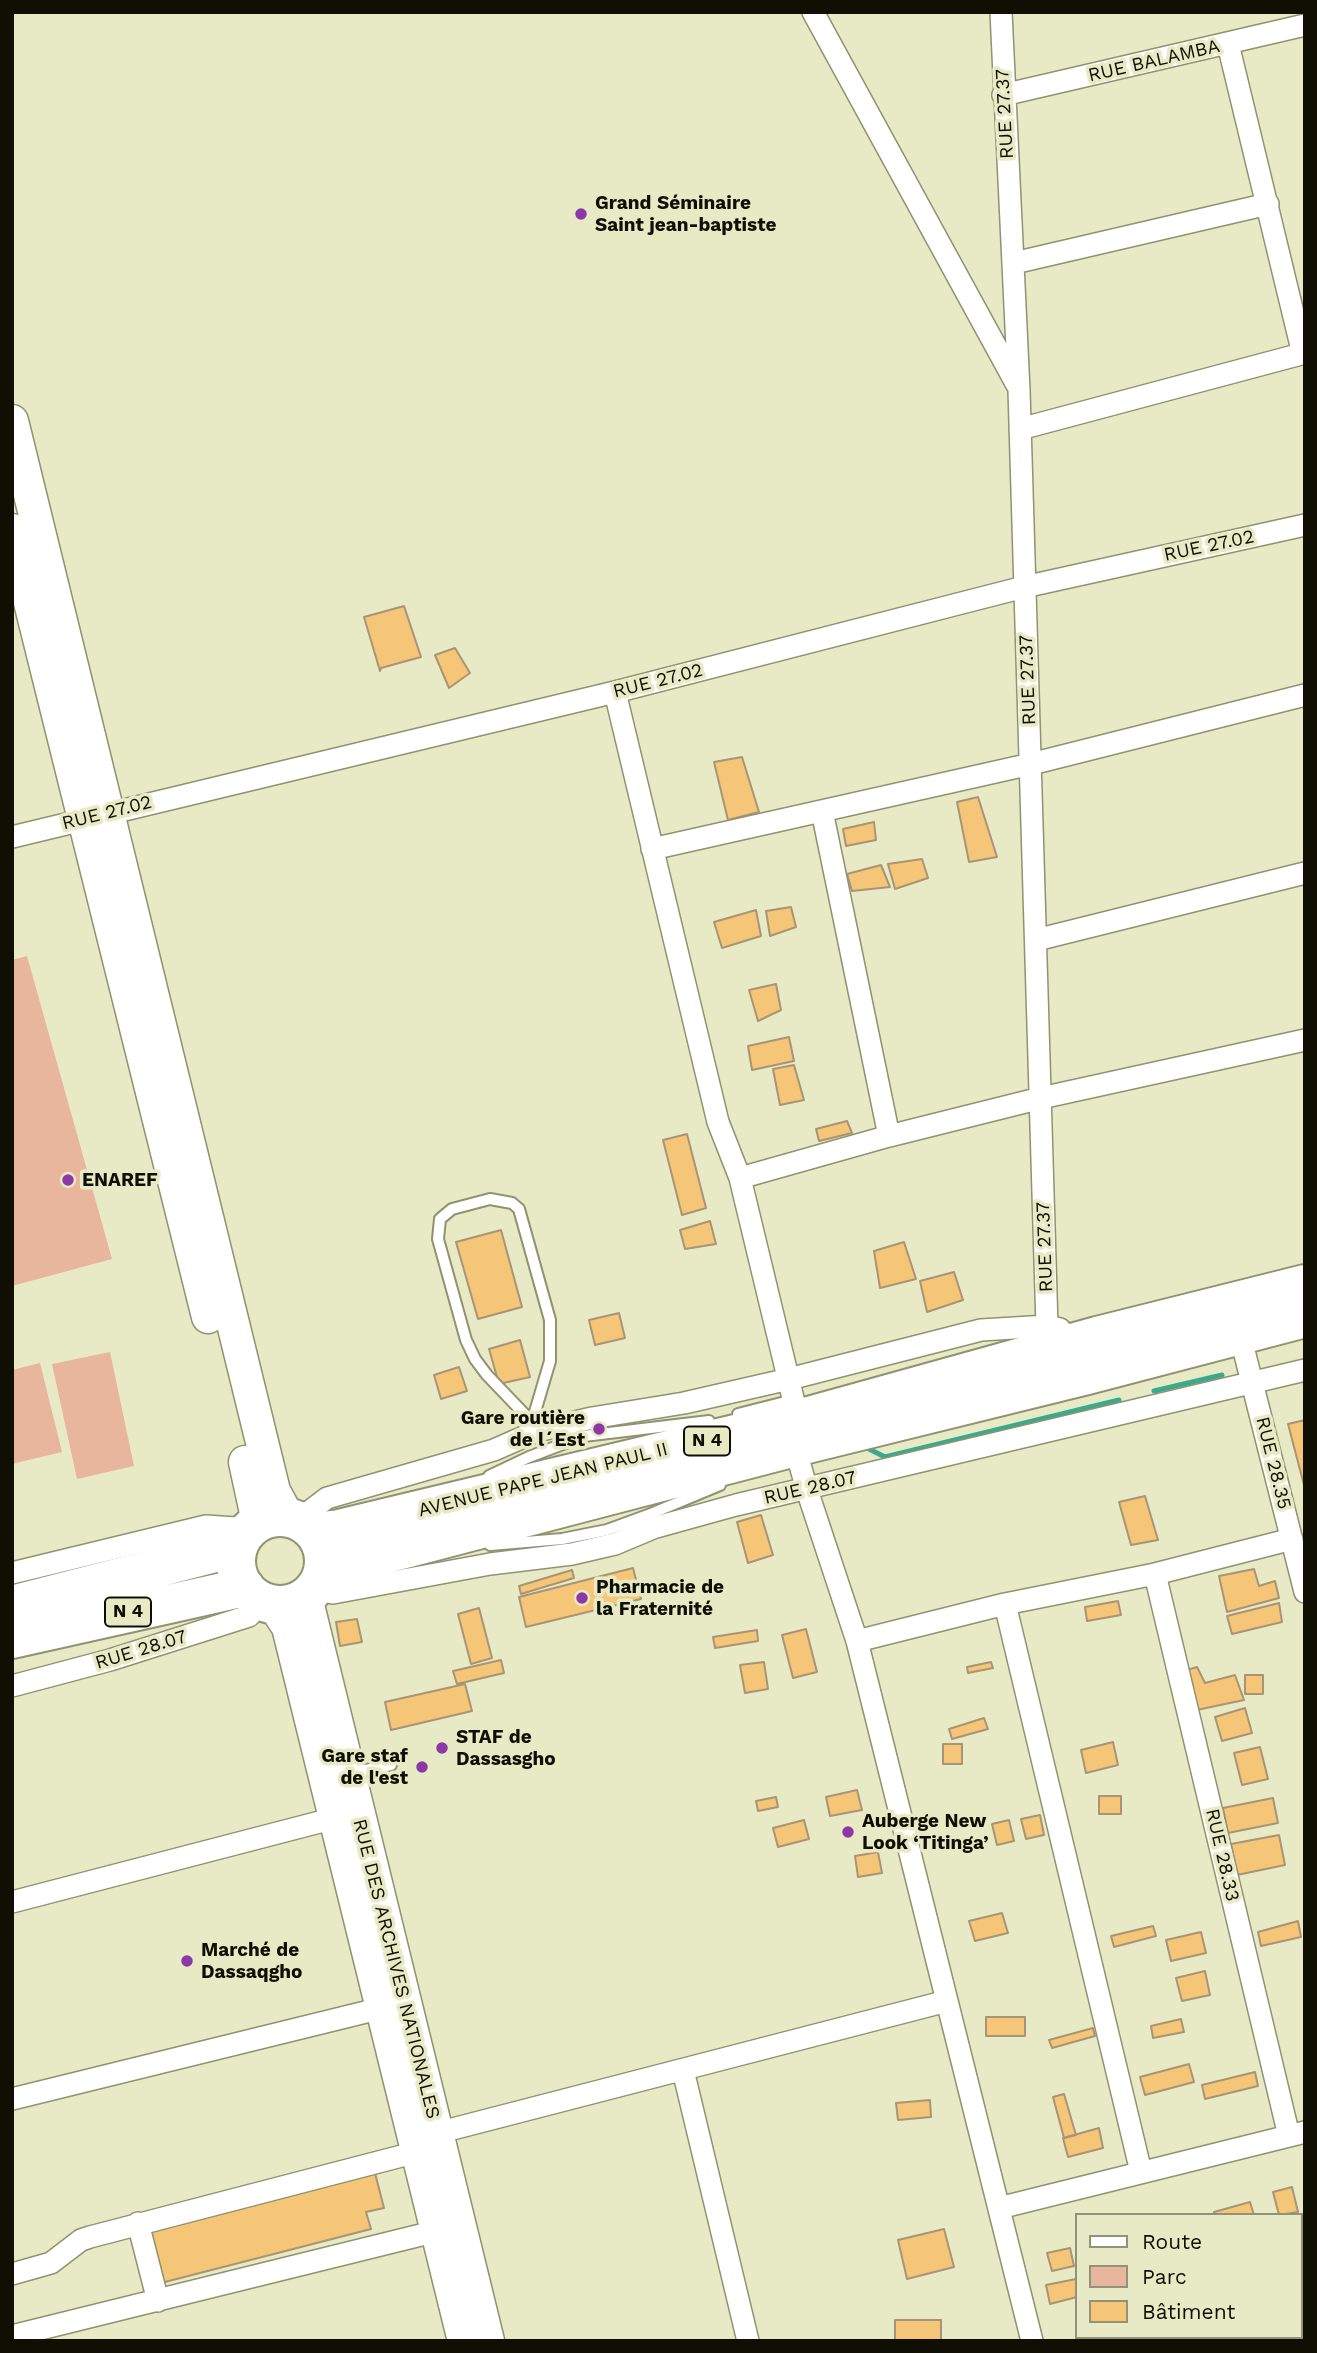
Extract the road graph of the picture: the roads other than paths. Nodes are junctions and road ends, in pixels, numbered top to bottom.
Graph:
1 (813, 12) edge
2 (1001, 12) edge
3 (1305, 25) edge
4 (1228, 44) junction
5 (1003, 94) junction
6 (1268, 204) junction
7 (1014, 263) junction
8 (1304, 354) edge
9 (1019, 390) junction
10 (12, 421) edge
11 (1020, 429) junction
12 (1305, 525) edge
13 (12, 530) edge
14 (1024, 587) junction
15 (615, 692) junction
16 (1305, 695) edge
17 (1031, 764) junction
18 (822, 811) junction
19 (96, 815) junction
20 (12, 836) edge
21 (652, 849) junction
22 (1305, 873) edge
23 (1036, 940) junction
24 (1305, 1040) edge
25 (1041, 1098) junction
26 (889, 1136) junction
27 (740, 1178) junction
28 (1300, 1293) edge
29 (1240, 1335) junction
30 (1040, 1340) junction
31 (1305, 1370) edge
32 (1087, 1375) junction
33 (1252, 1382) junction
34 (729, 1416) dead end
35 (964, 1418) dead end
36 (716, 1419) dead end
37 (535, 1426) junction
38 (797, 1429) junction
39 (479, 1481) dead end
40 (730, 1482) dead end
41 (807, 1490) junction
42 (353, 1514) dead end
43 (275, 1529) junction
44 (1292, 1539) junction
45 (480, 1546) dead end
46 (426, 1556) dead end
47 (12, 1573) edge
48 (1155, 1574) junction
49 (286, 1592) junction
50 (1305, 1592) edge
51 (12, 1595) edge
52 (1005, 1604) junction
53 (12, 1605) edge
54 (12, 1639) edge
55 (857, 1641) junction
56 (12, 1686) edge
57 (391, 1765) dead end
58 (348, 1773) junction
59 (335, 1818) junction
60 (12, 1902) edge
61 (947, 2001) junction
62 (382, 2008) junction
63 (683, 2070) junction
64 (12, 2099) edge
65 (1297, 2134) edge
66 (427, 2142) junction
67 (1141, 2172) junction
68 (999, 2208) junction
69 (138, 2223) junction
70 (437, 2231) junction
71 (12, 2274) edge
72 (158, 2301) junction
73 (12, 2336) edge
74 (464, 2341) edge
75 (488, 2341) edge
76 (748, 2341) edge
77 (1032, 2341) edge

1 - 9 street
2 - 5 street, RUE 27.37
3 - 4 street, RUE BALAMBA
4 - 5 street, RUE BALAMBA
4 - 6 street
5 - 7 street, RUE 27.37
6 - 7 street
6 - 8 street
7 - 9 street, RUE 27.37
8 - 11 street
9 - 11 street, RUE 27.37
10 - 19 street
11 - 14 street, RUE 27.37
12 - 14 street, RUE 27.02
13 - 19 street
14 - 15 street, RUE 27.02
14 - 17 street, RUE 27.37
15 - 19 street, RUE 27.02
15 - 21 street
16 - 17 street
17 - 18 street
17 - 23 street, RUE 27.37
18 - 21 street
18 - 26 street
19 - 20 street, RUE 27.02
19 - 43 street
21 - 27 street
22 - 23 street
23 - 25 street, RUE 27.37
24 - 25 street
25 - 26 street
25 - 30 street, RUE 27.37
26 - 27 street
27 - 38 street
28 - 29 highway, N 4
28 - 30 highway, AVENUE PAPE JEAN PAUL II / N 4
29 - 32 highway, N 4
29 - 33 street, RUE 28.35
30 - 38 highway, AVENUE PAPE JEAN PAUL II / N 4
31 - 33 street, RUE 28.07
32 - 35 lane
32 - 38 highway, AVENUE PAPE JEAN PAUL II / N 4
33 - 41 street, RUE 28.07
33 - 44 street, RUE 28.35
34 - 38 lane
36 - 39 lane
37 - 37 lane
37 - 38 street
37 - 43 street
38 - 41 street
38 - 43 highway, AVENUE PAPE JEAN PAUL II / N 4
38 - 49 highway, AVENUE PAPE JEAN PAUL II / N 4
40 - 45 lane
41 - 49 street, RUE 28.07
41 - 55 street
42 - 43 lane
43 - 47 street
43 - 49 highway
43 - 49 highway
43 - 51 lane
43 - 53 highway, AVENUE PAPE JEAN PAUL II / N 4
44 - 48 street
44 - 50 street, RUE 28.35
46 - 49 lane
48 - 52 street
48 - 65 street, RUE 28.33
49 - 54 highway, AVENUE PAPE JEAN PAUL II / N 4
49 - 56 street, RUE 28.07
49 - 58 street, RUE DES ARCHIVES NATIONALES
49 - 59 street, RUE DES ARCHIVES NATIONALES
52 - 55 street
52 - 67 street
55 - 61 street
57 - 58 lane
58 - 66 street, RUE DES ARCHIVES NATIONALES
59 - 60 street
59 - 62 street, RUE DES ARCHIVES NATIONALES
61 - 63 street
61 - 68 street
62 - 64 street
62 - 66 street, RUE DES ARCHIVES NATIONALES
63 - 66 street
63 - 76 street
65 - 67 street
66 - 69 street
66 - 70 street, RUE DES ARCHIVES NATIONALES
66 - 75 street, RUE DES ARCHIVES NATIONALES
67 - 68 street
68 - 77 street
69 - 71 street
69 - 72 street
70 - 72 street
70 - 74 street, RUE DES ARCHIVES NATIONALES
72 - 73 street

